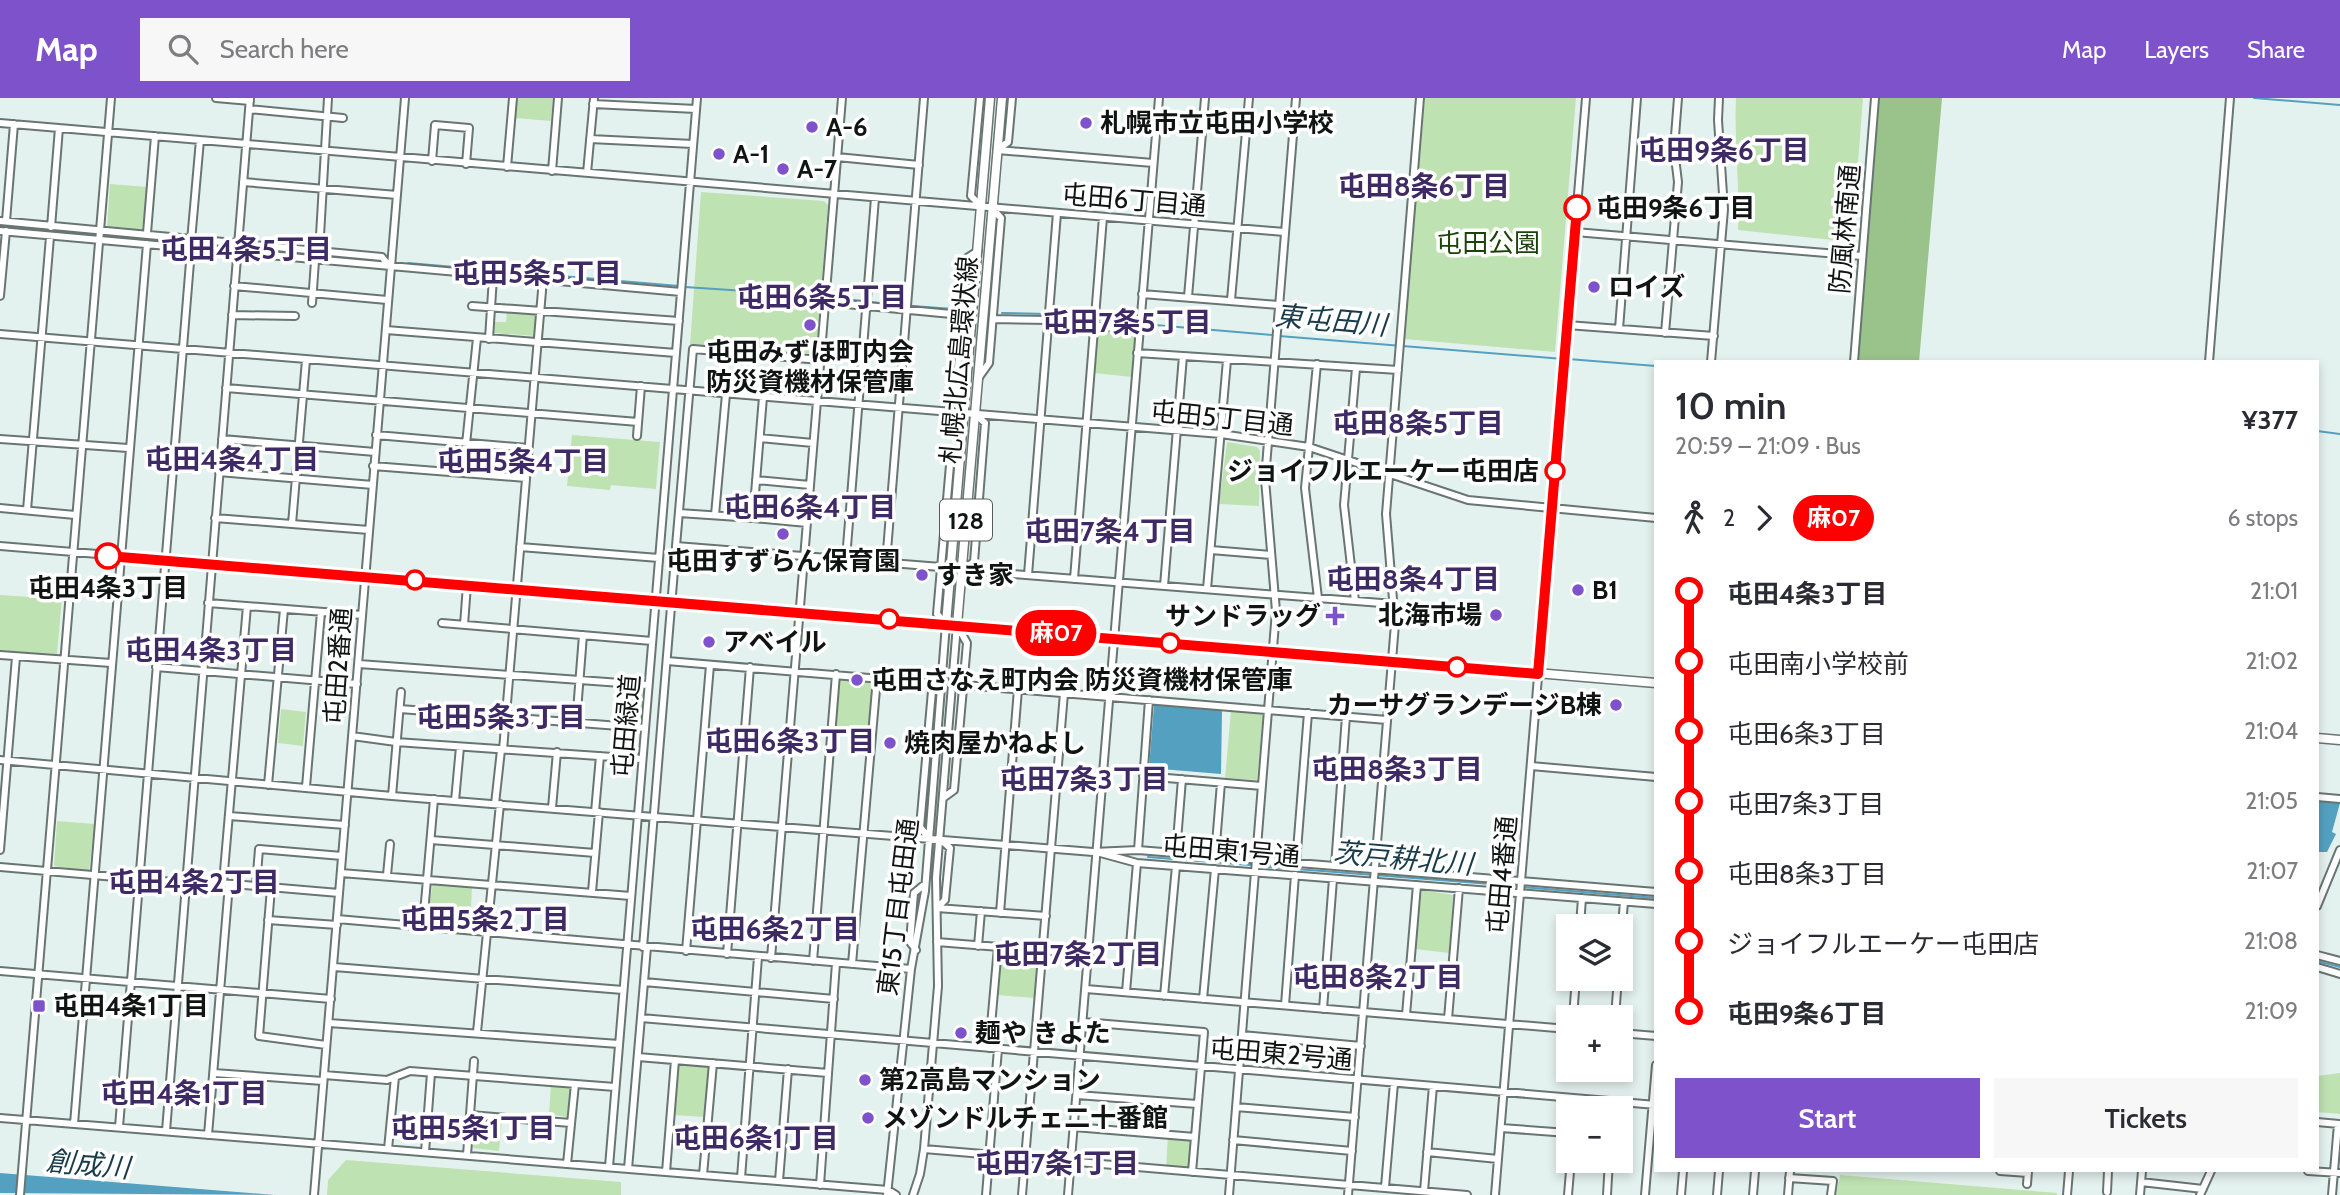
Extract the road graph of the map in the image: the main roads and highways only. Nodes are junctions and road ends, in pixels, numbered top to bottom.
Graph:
1 (990, 98) edge
2 (1002, 98) edge
3 (957, 625) junction
4 (1654, 683) edge
5 (2319, 738) edge
6 (2340, 740) edge

1 - 3 main road, 札幌北広島環状線 / 128
2 - 3 main road, 札幌北広島環状線 / 128
3 - 4 main road
5 - 6 main road

